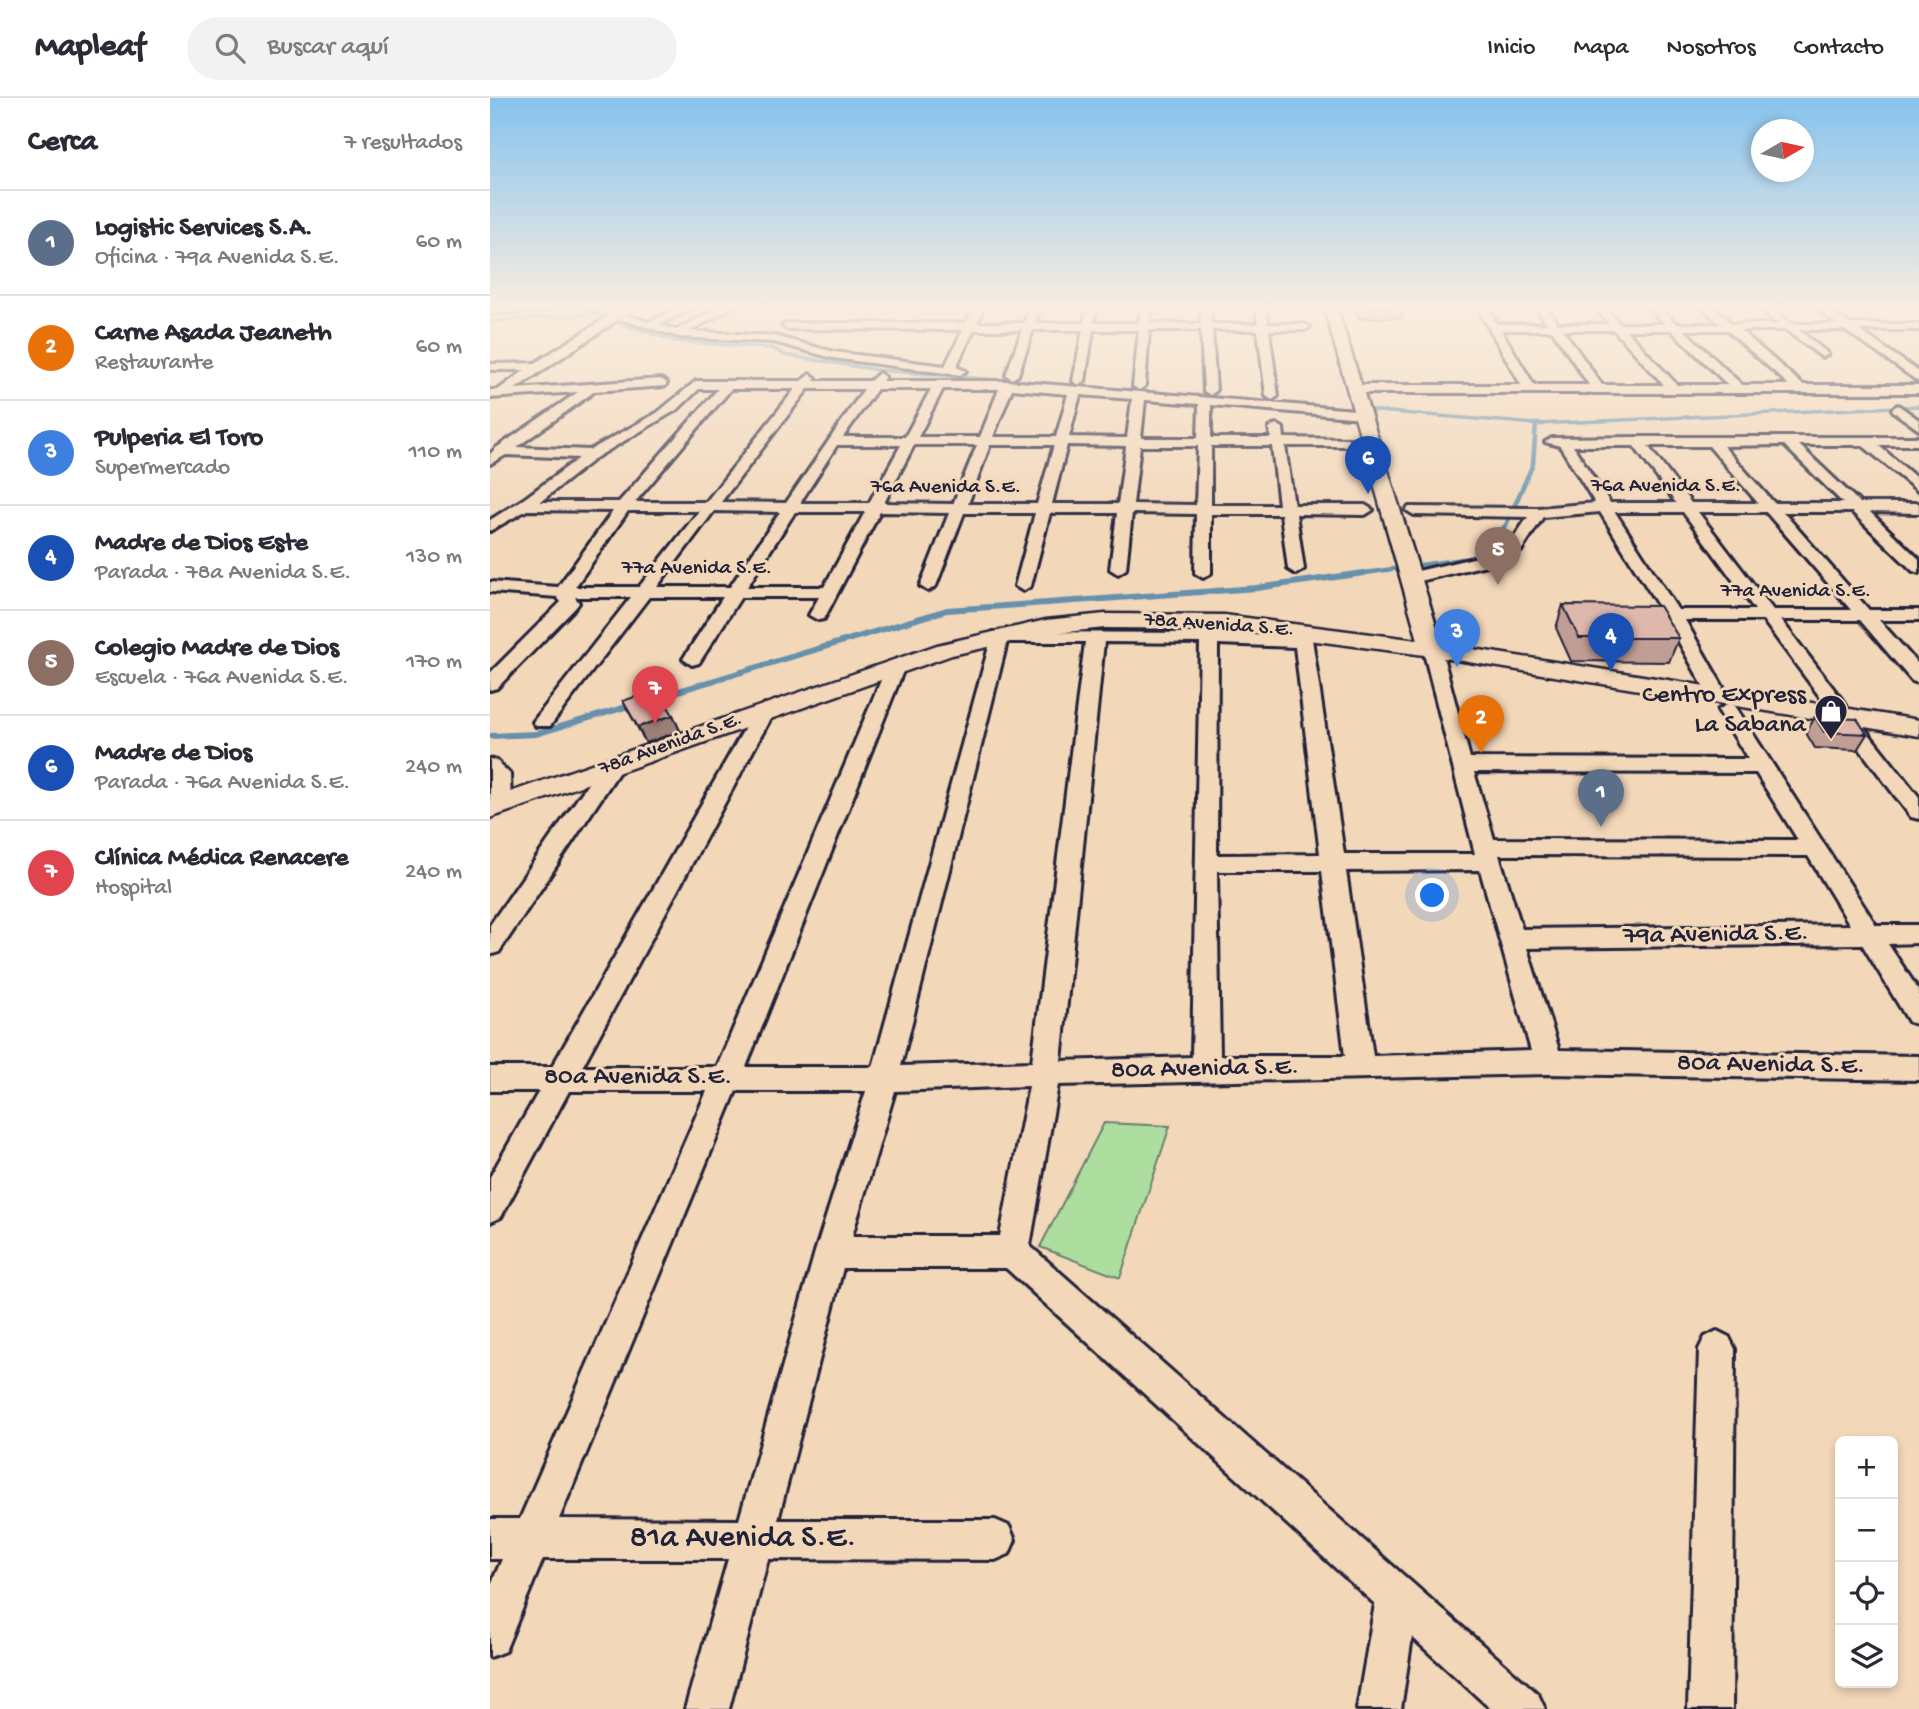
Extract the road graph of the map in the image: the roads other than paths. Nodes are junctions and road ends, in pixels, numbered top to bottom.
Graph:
1 (514, 382) edge
2 (805, 382) edge
3 (822, 382) edge
4 (875, 382) edge
5 (921, 382) edge
6 (984, 382) edge
7 (1008, 382) edge
8 (1039, 382) edge
9 (1140, 382) edge
10 (1207, 382) edge
11 (1270, 382) edge
12 (1352, 382) edge
13 (1526, 382) edge
14 (1593, 382) edge
15 (1668, 382) edge
16 (1733, 382) edge
17 (1792, 382) edge
18 (1863, 382) edge
19 (661, 383) dead end
20 (728, 385) junction
21 (802, 385) junction
22 (1077, 385) junction
23 (939, 386) junction
24 (1529, 388) junction
25 (590, 389) junction
26 (1598, 389) junction
27 (1674, 389) junction
28 (1740, 389) junction
29 (1800, 389) junction
30 (1872, 389) junction
31 (1919, 389) edge
32 (1139, 391) junction
33 (496, 394) edge
34 (1208, 396) junction
35 (1272, 401) junction
36 (1358, 401) junction
37 (490, 402) edge
38 (1898, 409) dead end
39 (1919, 426) edge
40 (833, 441) junction
41 (910, 441) junction
42 (985, 441) junction
43 (1062, 441) junction
44 (1637, 441) junction
45 (1712, 441) junction
46 (1787, 441) junction
47 (1865, 441) junction
48 (1919, 441) edge
49 (1133, 442) junction
50 (1204, 442) junction
51 (1278, 442) junction
52 (1346, 442) dead end
53 (490, 451) edge
54 (506, 451) junction
55 (594, 454) junction
56 (490, 460) edge
57 (1919, 488) edge
58 (527, 506) junction
59 (624, 506) junction
60 (708, 508) junction
61 (790, 508) junction
62 (874, 508) junction
63 (1605, 508) junction
64 (1687, 508) junction
65 (1770, 508) junction
66 (1857, 508) junction
67 (1919, 508) edge
68 (960, 509) junction
69 (1044, 509) junction
70 (1125, 509) junction
71 (1204, 509) junction
72 (1288, 510) junction
73 (1365, 510) dead end
74 (1414, 510) dead end
75 (1538, 513) junction
76 (490, 526) edge
77 (1919, 568) edge
78 (1118, 569) dead end
79 (1296, 569) dead end
80 (1408, 571) junction
81 (1203, 573) dead end
82 (928, 586) dead end
83 (1023, 586) dead end
84 (490, 587) edge
85 (645, 591) junction
86 (564, 592) junction
87 (736, 592) junction
88 (830, 592) junction
89 (818, 615) dead end
90 (1673, 615) junction
91 (1768, 615) junction
92 (1864, 615) junction
93 (1919, 615) edge
94 (1217, 630) junction
95 (999, 636) junction
96 (1302, 637) junction
97 (1095, 638) junction
98 (1432, 649) junction
99 (692, 659) dead end
100 (896, 666) junction
101 (1919, 677) edge
102 (490, 684) edge
103 (1713, 687) dead end
104 (1836, 705) dead end
105 (765, 710) junction
106 (1728, 710) dead end
107 (543, 722) dead end
108 (1854, 728) edge
109 (1919, 728) edge
110 (1461, 765) junction
111 (490, 766) edge
112 (1764, 766) junction
113 (611, 767) junction
114 (495, 807) edge
115 (1919, 812) edge
116 (1815, 848) junction
117 (1489, 855) junction
118 (1205, 863) junction
119 (1333, 863) junction
120 (1869, 934) junction
121 (1919, 934) edge
122 (1513, 939) junction
123 (490, 945) edge
124 (1919, 1014) edge
125 (1548, 1062) junction
126 (1206, 1068) junction
127 (1361, 1068) junction
128 (1919, 1068) edge
129 (1045, 1075) junction
130 (564, 1077) junction
131 (727, 1078) junction
132 (490, 1079) edge
133 (884, 1079) junction
134 (490, 1207) edge
135 (831, 1252) junction
136 (1013, 1252) junction
137 (1717, 1349) dead end
138 (490, 1539) edge
139 (529, 1539) junction
140 (753, 1539) junction
141 (995, 1540) dead end
142 (1397, 1596) junction
143 (490, 1636) edge
144 (707, 1709) edge
145 (1379, 1709) edge
146 (1523, 1709) edge
147 (1710, 1709) edge

1 - 33 street
2 - 21 street
3 - 21 street
4 - 40 street
5 - 23 street
6 - 23 street
7 - 42 street
8 - 22 street
9 - 32 street
10 - 34 street
11 - 35 street
12 - 36 street
13 - 24 street
14 - 26 street
15 - 27 street
16 - 28 street
17 - 29 street
18 - 30 street
19 - 25 street
20 - 21 street
20 - 55 street
20 - 59 street
21 - 60 street
22 - 32 street
22 - 43 street
23 - 41 street
24 - 26 street
24 - 36 street
25 - 33 street
25 - 54 street
26 - 27 street
27 - 28 street
28 - 29 street
29 - 30 street
30 - 31 street
32 - 34 street
32 - 49 street
33 - 37 street
34 - 35 street
34 - 50 street
35 - 36 street
35 - 51 street
36 - 80 street
38 - 39 street
40 - 41 street
40 - 61 street
41 - 42 street
41 - 62 street
42 - 43 street
42 - 68 street
43 - 49 street
43 - 69 street
44 - 45 street
44 - 63 street
44 - 64 street
45 - 46 street
45 - 65 street
46 - 47 street
46 - 66 street
47 - 48 street
47 - 57 street
49 - 50 street
49 - 70 street
50 - 51 street
50 - 71 street
51 - 52 street
51 - 72 street
53 - 54 street
54 - 55 street
54 - 56 street
55 - 58 street
58 - 59 street, 76a Avenida S.E.
58 - 76 street
59 - 60 street, 76a Avenida S.E.
59 - 86 street
60 - 61 street, 76a Avenida S.E.
60 - 85 street
61 - 62 street, 76a Avenida S.E.
61 - 87 street
62 - 68 street, 76a Avenida S.E.
62 - 88 street
63 - 64 street, 76a Avenida S.E.
63 - 75 street, 76a Avenida S.E.
63 - 90 street
64 - 65 street, 76a Avenida S.E.
64 - 91 street
65 - 66 street, 76a Avenida S.E.
65 - 92 street
66 - 67 street, 76a Avenida S.E.
66 - 77 street
68 - 69 street, 76a Avenida S.E.
68 - 82 street
69 - 70 street, 76a Avenida S.E.
69 - 83 street
70 - 71 street, 76a Avenida S.E.
70 - 78 street
71 - 72 street, 76a Avenida S.E.
71 - 81 street
72 - 73 street, 76a Avenida S.E.
72 - 79 street
74 - 75 street, 76a Avenida S.E.
75 - 80 street
80 - 98 street
84 - 86 street, 77a Avenida S.E.
85 - 86 street, 77a Avenida S.E.
85 - 87 street, 77a Avenida S.E.
85 - 107 street
86 - 102 street
87 - 88 street, 77a Avenida S.E.
87 - 99 street
88 - 89 street
90 - 91 street, 77a Avenida S.E.
90 - 103 street
91 - 92 street, 77a Avenida S.E.
91 - 104 street
92 - 93 street, 77a Avenida S.E.
92 - 101 street
94 - 95 street, 78a Avenida S.E.
94 - 96 street, 78a Avenida S.E.
94 - 97 street
94 - 118 street
95 - 97 street
95 - 100 street, 78a Avenida S.E.
95 - 133 street
96 - 98 street, 78a Avenida S.E.
96 - 119 street
97 - 129 street
98 - 109 street, 78a Avenida S.E.
98 - 110 street
100 - 105 street, 78a Avenida S.E.
100 - 131 street
105 - 113 street, 78a Avenida S.E.
105 - 130 street
106 - 112 street
108 - 115 street
110 - 112 street
110 - 117 street
111 - 114 street, 78a Avenida S.E.
112 - 116 street
113 - 114 street, 78a Avenida S.E.
113 - 123 street
116 - 117 street
116 - 120 street
117 - 119 street
117 - 122 street
118 - 119 street
118 - 126 street
119 - 127 street
120 - 121 street, 79a Avenida S.E.
120 - 122 street, 79a Avenida S.E.
120 - 124 street
122 - 125 street
125 - 127 street, 80a Avenida S.E.
125 - 128 street, 80a Avenida S.E.
126 - 127 street, 80a Avenida S.E.
126 - 129 street, 80a Avenida S.E.
129 - 133 street, 80a Avenida S.E.
129 - 136 street
130 - 131 street, 80a Avenida S.E.
130 - 132 street, 80a Avenida S.E.
130 - 134 street
131 - 133 street, 80a Avenida S.E.
131 - 139 street
133 - 135 street
135 - 136 street
135 - 140 street
136 - 142 street
137 - 147 street
138 - 139 street, 81a Avenida S.E.
139 - 140 street, 81a Avenida S.E.
139 - 143 street
140 - 141 street, 81a Avenida S.E.
140 - 144 street
142 - 145 street
142 - 146 street

